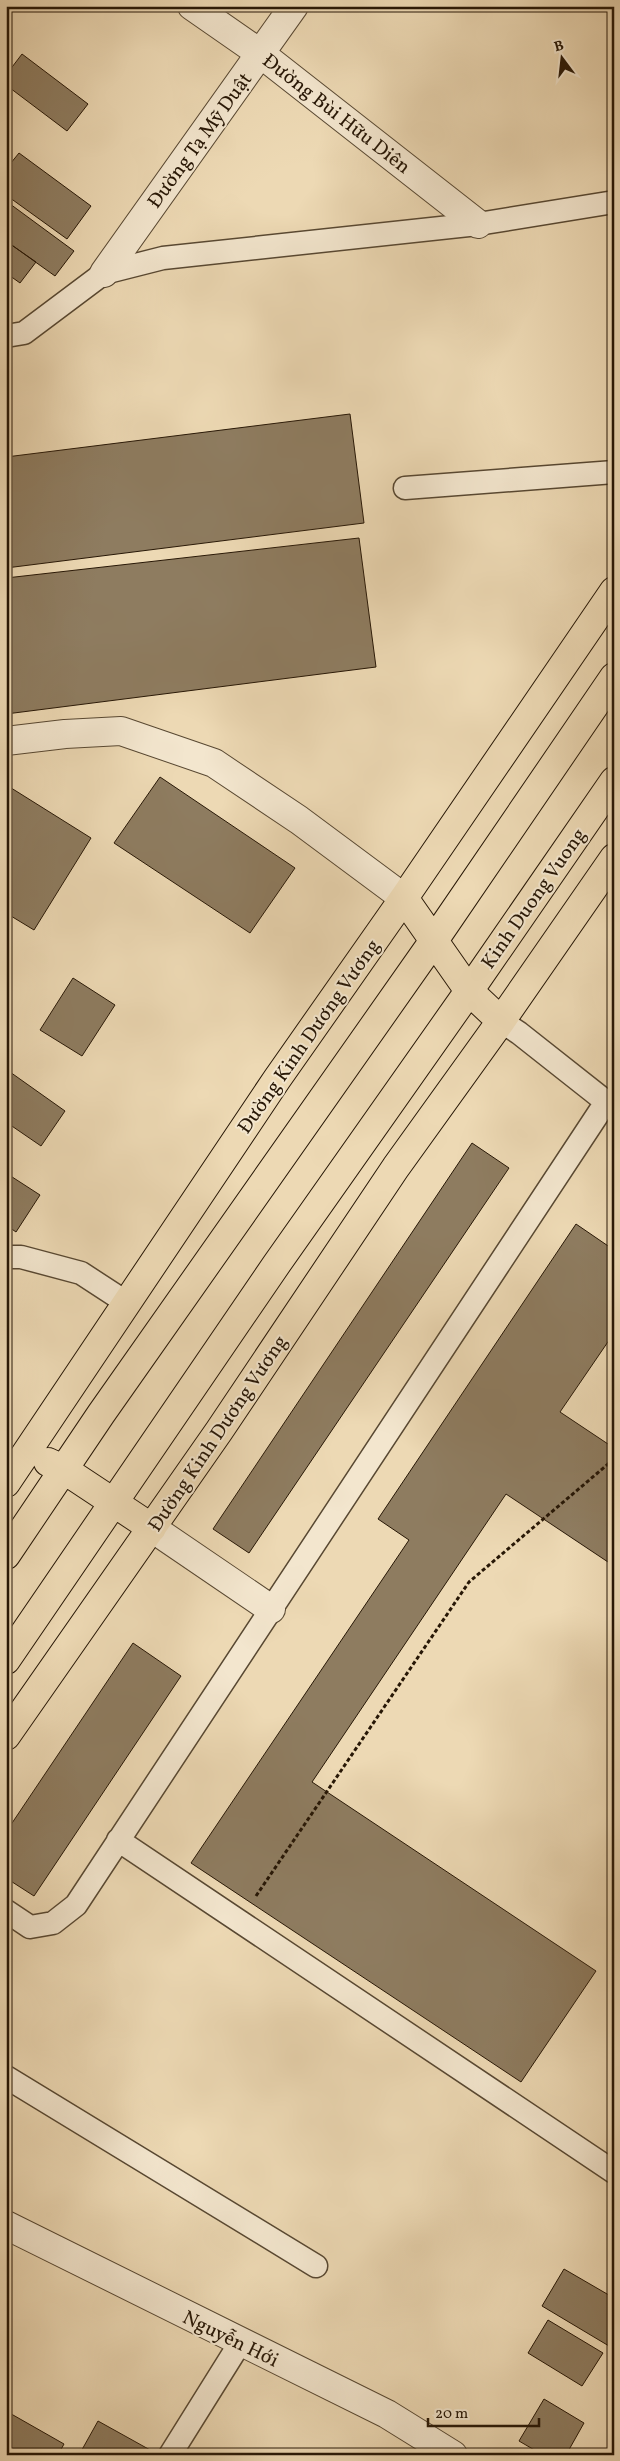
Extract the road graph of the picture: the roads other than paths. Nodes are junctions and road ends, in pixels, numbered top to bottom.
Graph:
1 (192, 6) edge
2 (294, 6) edge
3 (261, 54) junction
4 (614, 202) edge
5 (478, 224) junction
6 (104, 273) junction
7 (6, 336) edge
8 (614, 472) edge
9 (405, 488) dead end
10 (614, 591) edge
11 (614, 677) edge
12 (6, 741) edge
13 (614, 781) edge
14 (614, 858) edge
15 (404, 898) junction
16 (434, 939) junction
17 (469, 991) junction
18 (501, 1022) junction
19 (610, 1105) edge
20 (6, 1257) edge
21 (128, 1303) junction
22 (16, 1453) edge
23 (63, 1469) junction
24 (6, 1483) edge
25 (114, 1503) junction
26 (152, 1528) junction
27 (6, 1555) edge
28 (271, 1609) junction
29 (6, 1660) edge
30 (6, 1736) edge
31 (118, 1840) junction
32 (6, 1911) edge
33 (6, 2077) edge
34 (614, 2172) edge
35 (6, 2225) edge
36 (316, 2266) dead end
37 (240, 2343) junction
38 (170, 2455) edge
39 (453, 2455) edge

1 - 3 street, Đường Bùi Hữu Diên
2 - 3 street, Đường Tạ Mỹ Duật
3 - 5 street, Đường Bùi Hữu Diên
3 - 6 street, Đường Tạ Mỹ Duật
4 - 5 lane
5 - 6 lane
6 - 7 lane
8 - 9 lane
10 - 15 main road, Đường Kinh Dương Vương
11 - 16 main road
12 - 15 street
13 - 17 main road, Kinh Duong Vuong
14 - 18 main road, Đường Kinh Dương Vương
15 - 16 main road
15 - 21 main road, Đường Kinh Dương Vương
16 - 17 main road
16 - 23 main road
17 - 18 main road
17 - 25 main road
18 - 19 lane
18 - 26 main road, Đường Kinh Dương Vương
19 - 28 lane
20 - 21 lane
21 - 22 main road, Đường Kinh Dương Vương
22 - 23 main road
22 - 24 main road, Đường Kinh Dương Vương
23 - 25 main road
23 - 27 main road
25 - 26 main road
25 - 29 main road
26 - 28 street
26 - 30 main road, Đường Kinh Dương Vương
28 - 31 lane
31 - 32 lane
31 - 34 lane
33 - 36 lane
35 - 37 street, Nguyễn Hới
37 - 38 lane
37 - 39 street, Nguyễn Hới

